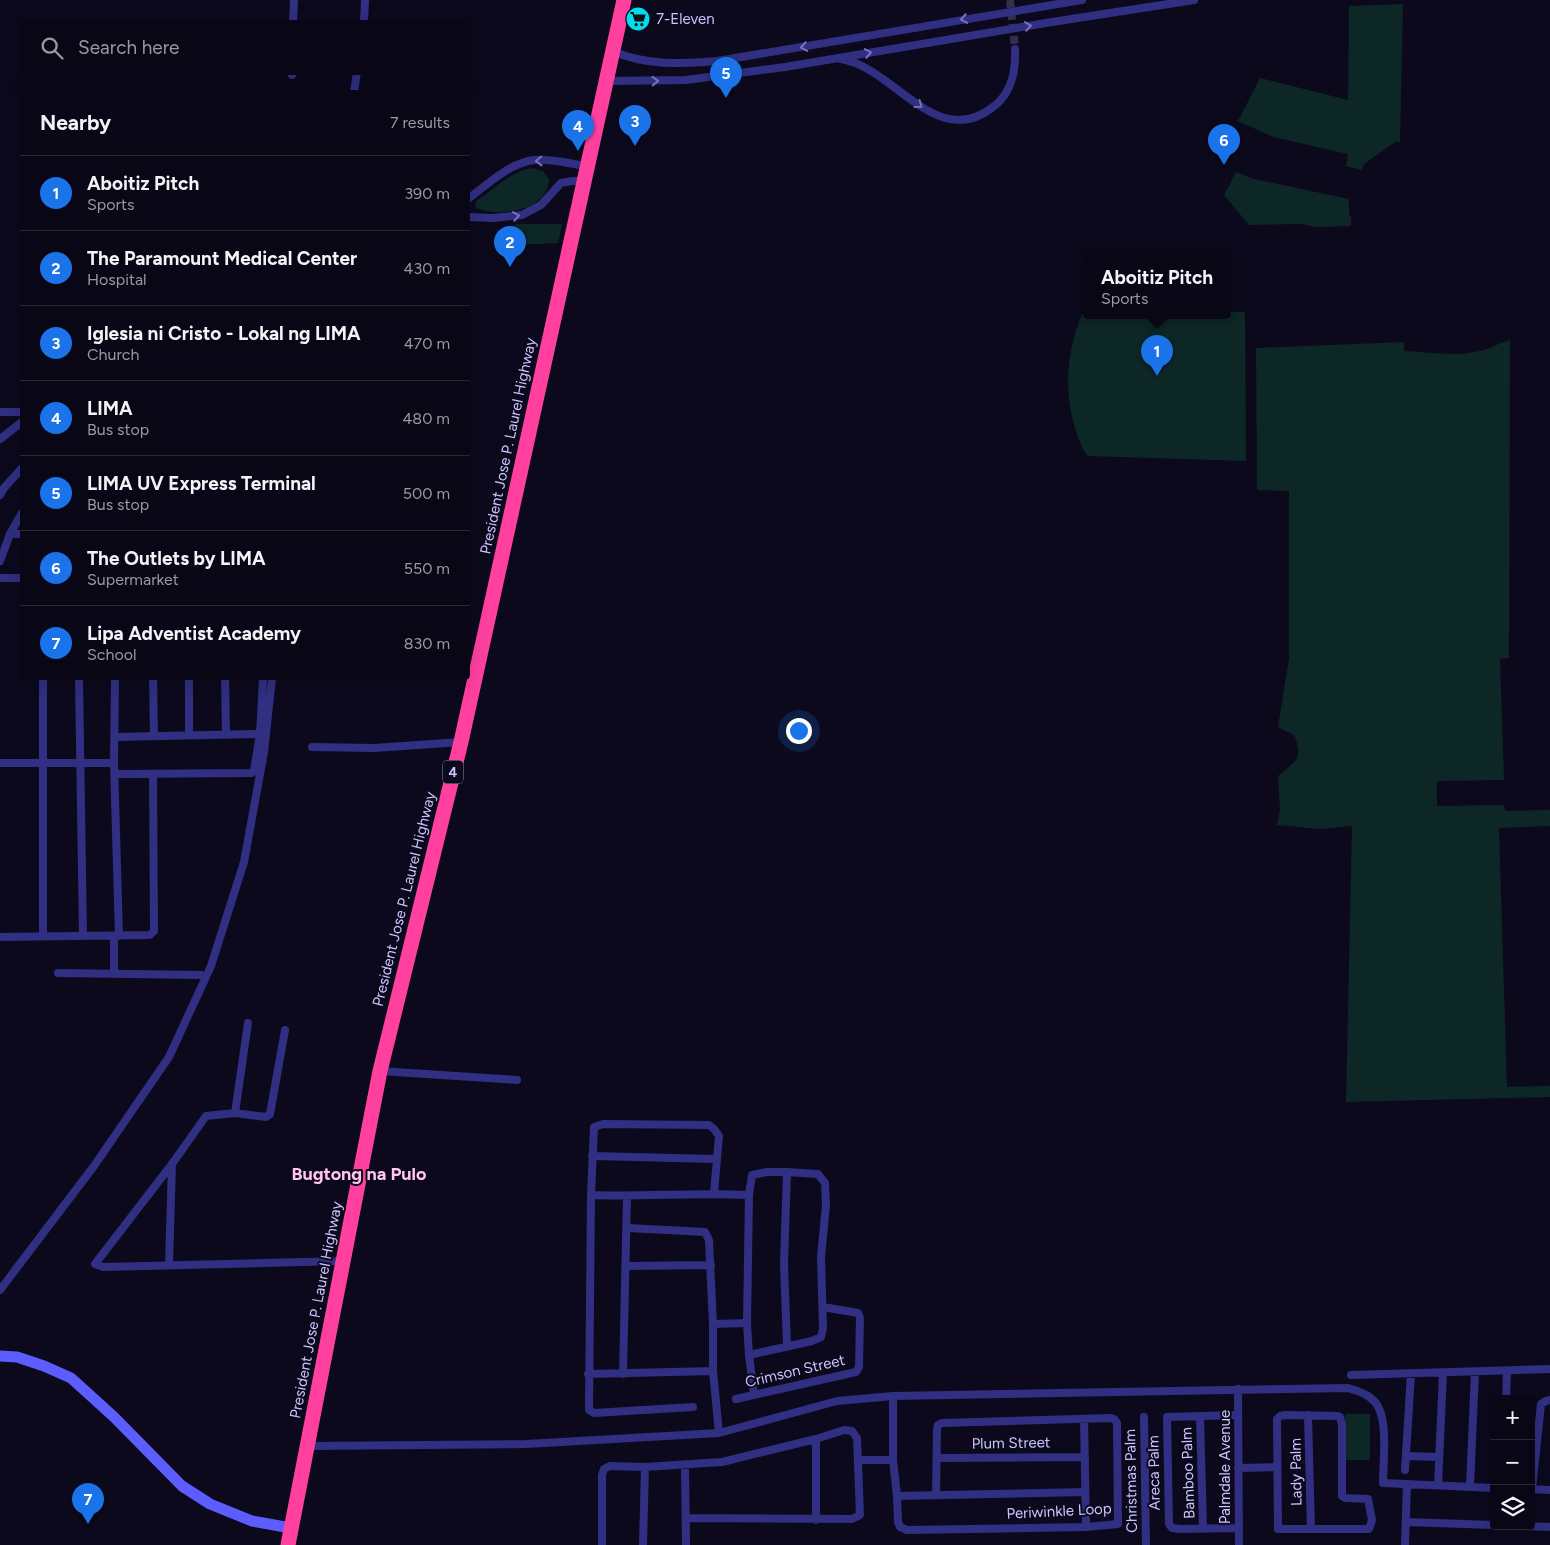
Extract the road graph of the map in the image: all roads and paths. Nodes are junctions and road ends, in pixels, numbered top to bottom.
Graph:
1 (294, 0) edge
2 (365, 0) edge
3 (624, 0) edge
4 (1082, 0) edge
5 (1189, 0) edge
6 (293, 20) edge
7 (364, 20) edge
8 (1014, 49) tunnel mouth
9 (612, 51) junction
10 (782, 51) junction
11 (831, 59) junction
12 (785, 67) junction
13 (357, 75) edge
14 (606, 81) junction
15 (354, 90) edge
16 (587, 166) junction
17 (584, 181) junction
18 (470, 198) edge
19 (470, 217) edge
20 (0, 412) edge
21 (20, 412) edge
22 (20, 424) edge
23 (0, 439) edge
24 (20, 470) edge
25 (0, 495) edge
26 (20, 516) edge
27 (10, 534) junction
28 (20, 534) edge
29 (0, 561) edge
30 (0, 578) edge
31 (20, 578) edge
32 (43, 680) edge
33 (79, 680) edge
34 (115, 680) edge
35 (153, 680) edge
36 (189, 680) edge
37 (225, 680) edge
38 (262, 680) edge
39 (272, 680) edge
40 (260, 734) junction
41 (226, 735) junction
42 (154, 736) junction
43 (190, 736) junction
44 (114, 737) junction
45 (461, 742) junction
46 (312, 747) dead end
47 (0, 763) edge
48 (44, 763) junction
49 (79, 763) junction
50 (114, 763) junction
51 (115, 774) junction
52 (153, 775) junction
53 (43, 936) junction
54 (83, 936) junction
55 (116, 936) junction
56 (0, 937) edge
57 (58, 973) dead end
58 (114, 974) junction
59 (201, 975) dead end
60 (248, 1023) dead end
61 (285, 1030) dead end
62 (380, 1071) junction
63 (517, 1080) dead end
64 (235, 1113) junction
65 (592, 1156) junction
66 (716, 1159) junction
67 (172, 1164) junction
68 (787, 1172) junction
69 (714, 1193) junction
70 (591, 1195) junction
71 (748, 1195) junction
72 (627, 1196) junction
73 (627, 1228) junction
74 (343, 1261) junction
75 (169, 1265) junction
76 (625, 1266) junction
77 (711, 1266) junction
78 (0, 1290) edge
79 (823, 1307) junction
80 (747, 1323) junction
81 (713, 1324) junction
82 (787, 1346) junction
83 (0, 1356) edge
84 (749, 1356) junction
85 (1507, 1370) junction
86 (1550, 1370) edge
87 (713, 1371) junction
88 (1475, 1372) junction
89 (1444, 1373) junction
90 (588, 1374) junction
91 (623, 1374) junction
92 (1411, 1374) junction
93 (1351, 1375) dead end
94 (1238, 1389) junction
95 (754, 1395) junction
96 (1506, 1395) edge
97 (893, 1396) junction
98 (736, 1399) dead end
99 (1550, 1400) edge
100 (692, 1407) dead end
101 (1238, 1415) junction
102 (1308, 1415) junction
103 (1200, 1416) junction
104 (1144, 1417) dead end
105 (1084, 1419) junction
106 (719, 1432) junction
107 (816, 1439) junction
108 (308, 1446) junction
109 (1406, 1456) junction
110 (1085, 1457) junction
111 (1439, 1457) junction
112 (937, 1458) junction
113 (858, 1460) junction
114 (893, 1460) junction
115 (685, 1465) junction
116 (645, 1467) junction
117 (1277, 1467) junction
118 (1238, 1468) junction
119 (1405, 1470) dead end
120 (1407, 1484) junction
121 (1438, 1485) junction
122 (1532, 1485) edge
123 (1470, 1487) junction
124 (1490, 1488) edge
125 (1535, 1489) edge
126 (1550, 1490) edge
127 (1085, 1492) junction
128 (936, 1495) junction
129 (897, 1496) junction
130 (687, 1518) junction
131 (816, 1520) junction
132 (1406, 1522) junction
133 (1490, 1525) edge
134 (1535, 1526) edge
135 (1086, 1527) junction
136 (1550, 1527) edge
137 (291, 1528) junction
138 (1239, 1528) junction
139 (1203, 1529) junction
140 (1311, 1529) junction
141 (288, 1545) edge
142 (602, 1545) edge
143 (642, 1545) edge
144 (686, 1545) edge
145 (1146, 1545) edge
146 (1239, 1545) edge
147 (1405, 1545) edge

1 - 6 street
2 - 7 street
3 - 9 highway, President Jose P. Laurel Highway / 4
4 -> 10 street
11 -> 5 street
11 -> 8 street
9 - 10 street
9 - 14 highway, President Jose P. Laurel Highway / 4
10 - 12 street
11 - 12 street
14 -> 12 street
13 - 15 street
14 - 16 highway, President Jose P. Laurel Highway / 4
16 - 17 highway, President Jose P. Laurel Highway / 4
16 -> 18 street
19 -> 17 street
17 - 45 highway, President Jose P. Laurel Highway / 4
20 - 21 street
22 - 23 street
24 - 25 street
26 - 27 street
27 - 28 street
27 - 29 street
30 - 31 street
32 - 48 street
33 - 49 street
34 - 44 street
35 - 42 street
36 - 43 street
37 - 41 street
38 - 40 street
39 - 78 street
40 - 41 street
40 - 52 street
41 - 43 street
42 - 43 street
42 - 44 street
44 - 50 street
45 - 46 street
45 - 62 highway, President Jose P. Laurel Highway / 4
47 - 48 street
48 - 49 street
48 - 53 street
49 - 50 street
49 - 54 street
50 - 51 street
51 - 52 street
51 - 55 street
52 - 55 street
53 - 54 street
53 - 56 street
54 - 55 street
55 - 58 street
57 - 58 street
58 - 59 street
60 - 64 street
61 - 64 street
62 - 63 street
62 - 74 highway, President Jose P. Laurel Highway / 4
64 - 67 street
65 - 66 street
65 - 66 street
65 - 70 street
66 - 69 street
67 - 75 street
67 - 75 street
68 - 71 street
68 - 79 street
68 - 82 street
69 - 71 street
69 - 72 street
70 - 72 street
70 - 90 street
71 - 80 street
72 - 73 street
73 - 76 street
73 - 77 street
74 - 75 street
74 - 108 highway, President Jose P. Laurel Highway / 4
76 - 77 street
76 - 91 street
77 - 81 street
79 - 82 street
79 - 95 street, Crimson Street
80 - 81 street
80 - 84 street
81 - 87 street
82 - 84 street
83 - 137 main road
84 - 95 street
85 - 86 street
85 - 88 street
85 - 96 street
87 - 91 street
87 - 106 street
88 - 89 street
88 - 123 street
89 - 92 street
89 - 111 street
90 - 91 street
90 - 100 street
92 - 93 street
92 - 109 street
94 - 97 street
94 - 101 street, Palmdale Avenue
94 - 120 street
95 - 98 street, Crimson Street
97 - 106 street
97 - 114 street
99 - 122 street
101 - 103 street
101 - 118 street, Palmdale Avenue
102 - 117 street
102 - 140 street, Lady Palm
102 - 140 street
103 - 139 street, Bamboo Palm
103 - 139 street, Areca Palm
104 - 145 street, Christmas Palm
105 - 110 street
105 - 112 street, Periwinkle Loop
105 - 135 street, Periwinkle Loop
106 - 108 street
107 - 113 street
107 - 115 street
107 - 131 street
108 - 137 highway, President Jose P. Laurel Highway / 4
109 - 111 street
109 - 119 street
110 - 112 street, Plum Street
110 - 127 street
111 - 121 street
112 - 128 street
113 - 114 street
113 - 131 street
114 - 129 street
115 - 116 street
115 - 130 street
116 - 142 street
116 - 143 street
117 - 118 street
117 - 140 street
118 - 138 street, Palmdale Avenue
120 - 121 street
120 - 132 street
121 - 123 street
123 - 124 street
125 - 126 street
127 - 128 street
127 - 135 street
128 - 129 street
129 - 135 street, Periwinkle Loop
130 - 131 street
130 - 144 street
132 - 133 street
132 - 147 street
134 - 136 street
137 - 141 highway, President Jose P. Laurel Highway / 4
138 - 139 street
138 - 146 street, Palmdale Avenue

